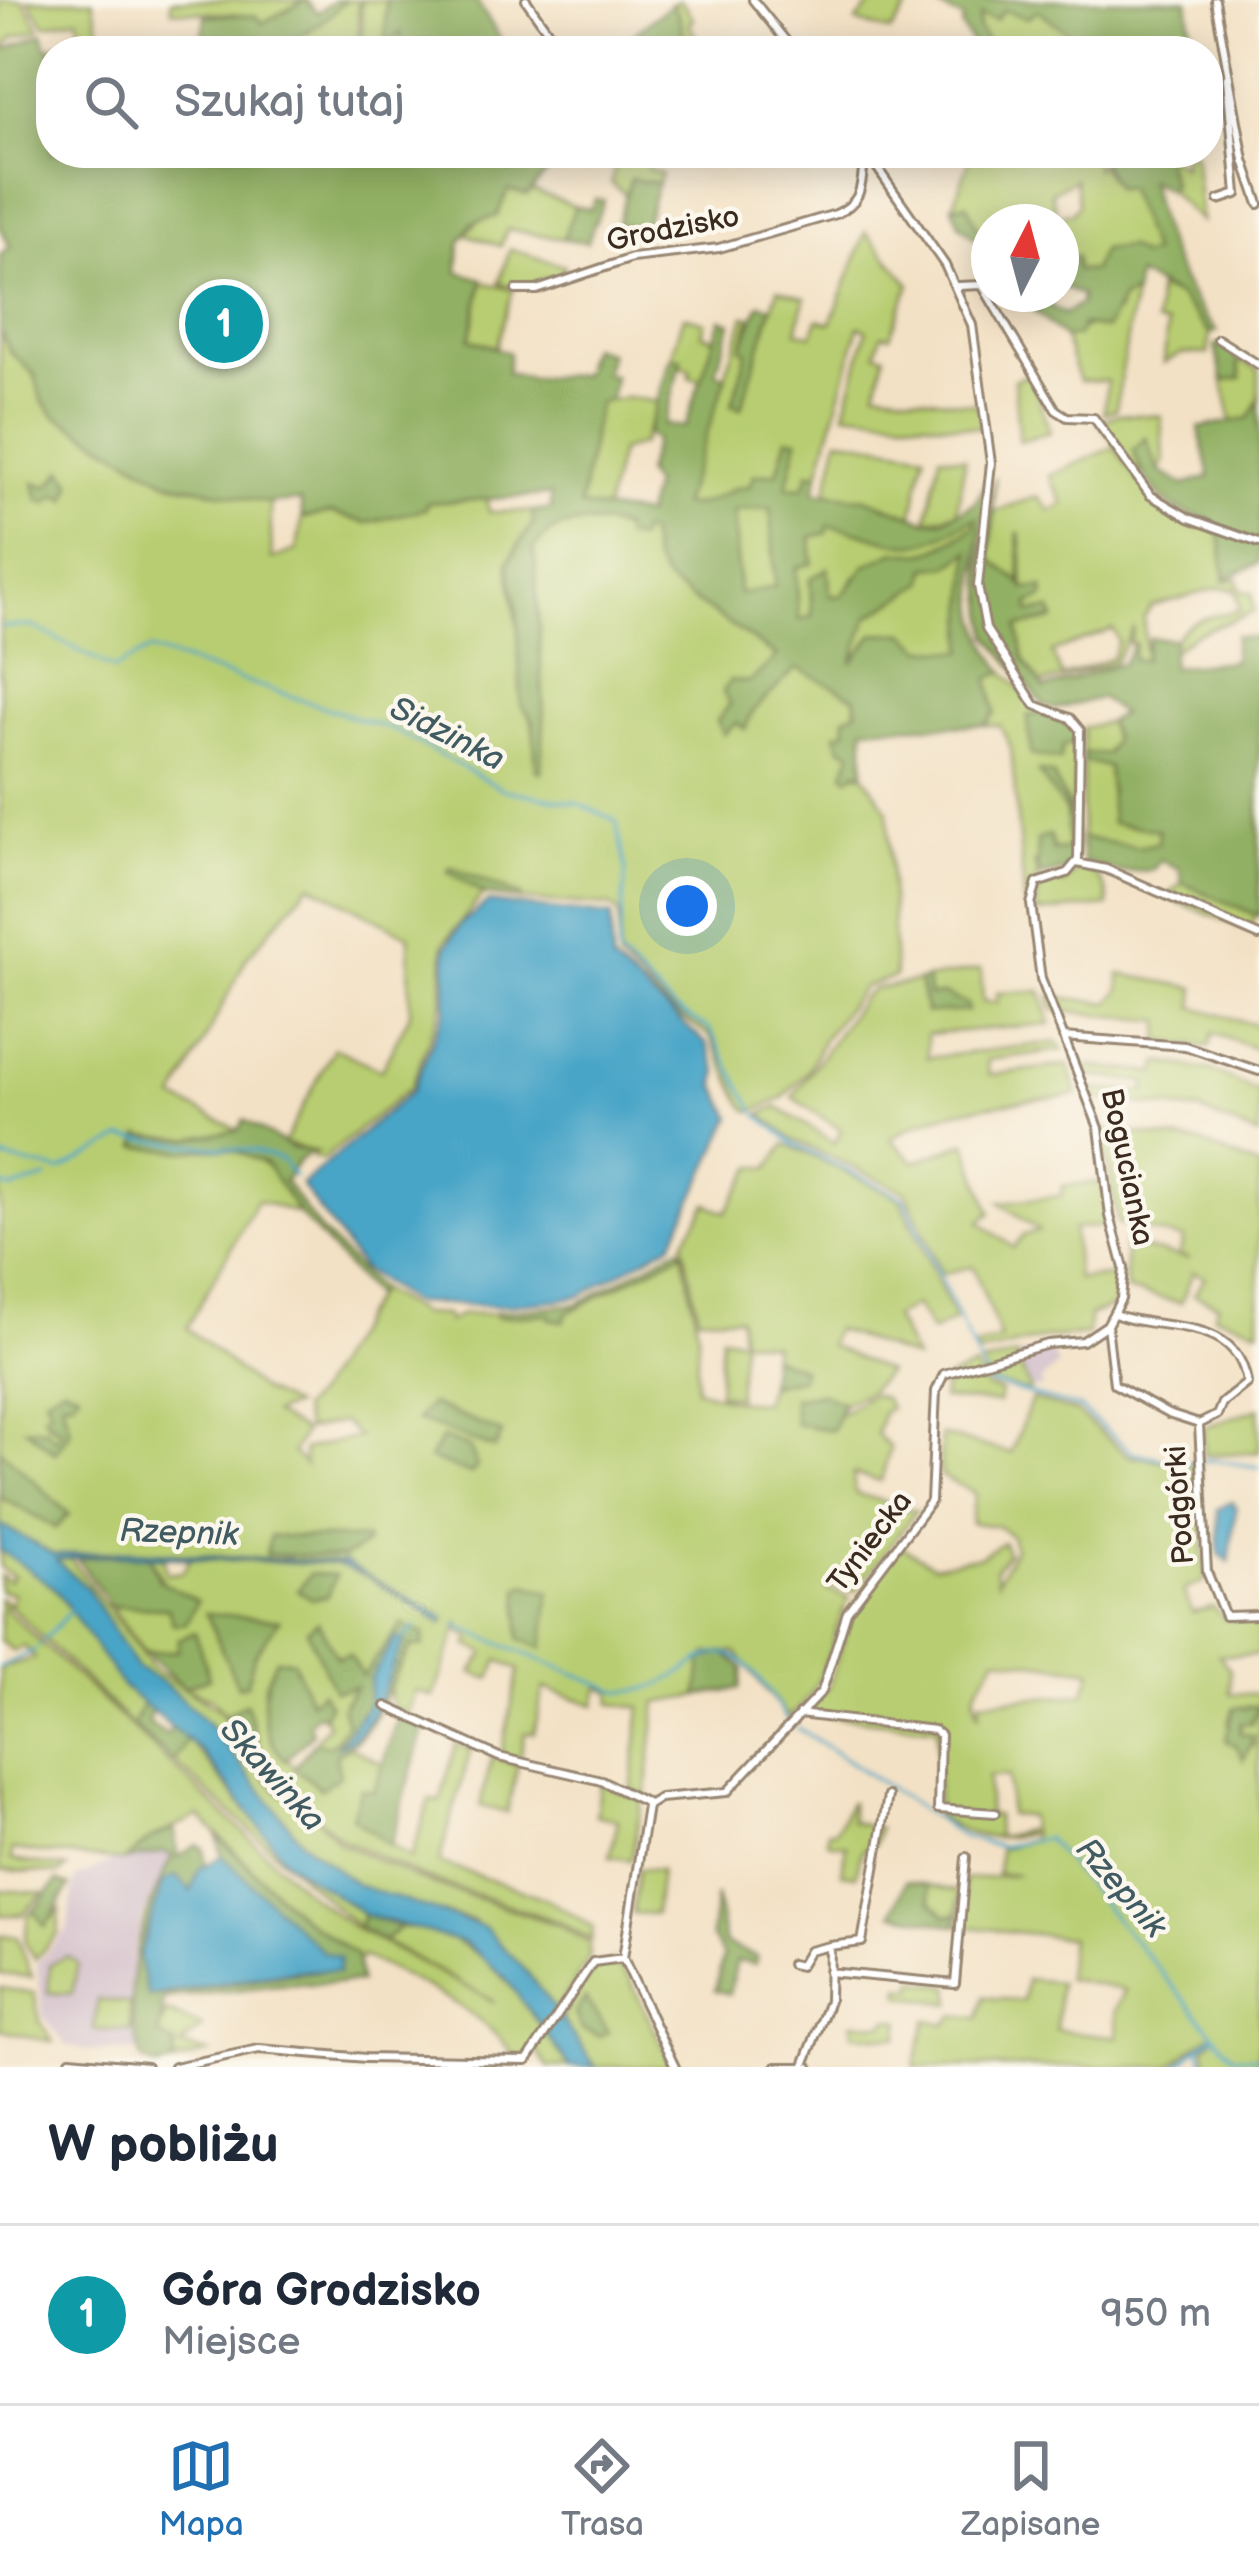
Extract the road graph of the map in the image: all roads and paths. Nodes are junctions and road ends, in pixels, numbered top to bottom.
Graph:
1 (526, 0) edge
2 (753, 0) edge
3 (1215, 0) edge
4 (546, 36) edge
5 (782, 36) edge
6 (1221, 36) edge
7 (1223, 52) edge
8 (1227, 78) junction
9 (865, 168) edge
10 (876, 168) edge
11 (1219, 200) dead end
12 (1259, 204) edge
13 (958, 286) junction
14 (516, 290) dead end
15 (1218, 339) dead end
16 (1259, 365) edge
17 (1259, 543) edge
18 (1077, 863) junction
19 (1259, 936) edge
20 (1063, 1037) junction
21 (1259, 1071) edge
22 (1115, 1314) junction
23 (1107, 1325) junction
24 (1199, 1424) junction
25 (1259, 1616) edge
26 (386, 1706) dead end
27 (794, 1719) junction
28 (888, 1796) dead end
29 (649, 1804) junction
30 (995, 1813) dead end
31 (966, 1857) dead end
32 (830, 1946) junction
33 (623, 1958) junction
34 (791, 1964) dead end
35 (829, 1972) junction
36 (70, 2060) dead end
37 (529, 2062) edge
38 (807, 2066) edge
39 (147, 2067) edge
40 (174, 2067) edge
41 (675, 2067) edge
42 (776, 2067) edge

1 - 4 street
2 - 5 street
3 - 6 street
7 - 8 street
8 - 11 street
8 - 12 street
9 - 14 street, Grodzisko
10 - 13 street
13 - 17 street
13 - 18 street
15 - 16 street
18 - 19 street
18 - 20 street, Bogucianka
20 - 21 street
20 - 22 street, Bogucianka
22 - 23 street
22 - 24 street, Podgórki
23 - 24 street, Podgórki
23 - 27 street, Tyniecka
24 - 25 street, Podgórki
26 - 29 street
27 - 29 street, Tyniecka
27 - 30 street
28 - 32 street
29 - 33 street
31 - 35 street
32 - 34 street
32 - 35 street
33 - 37 street
33 - 41 street
35 - 38 street
36 - 39 street
37 - 40 street
38 - 42 street

